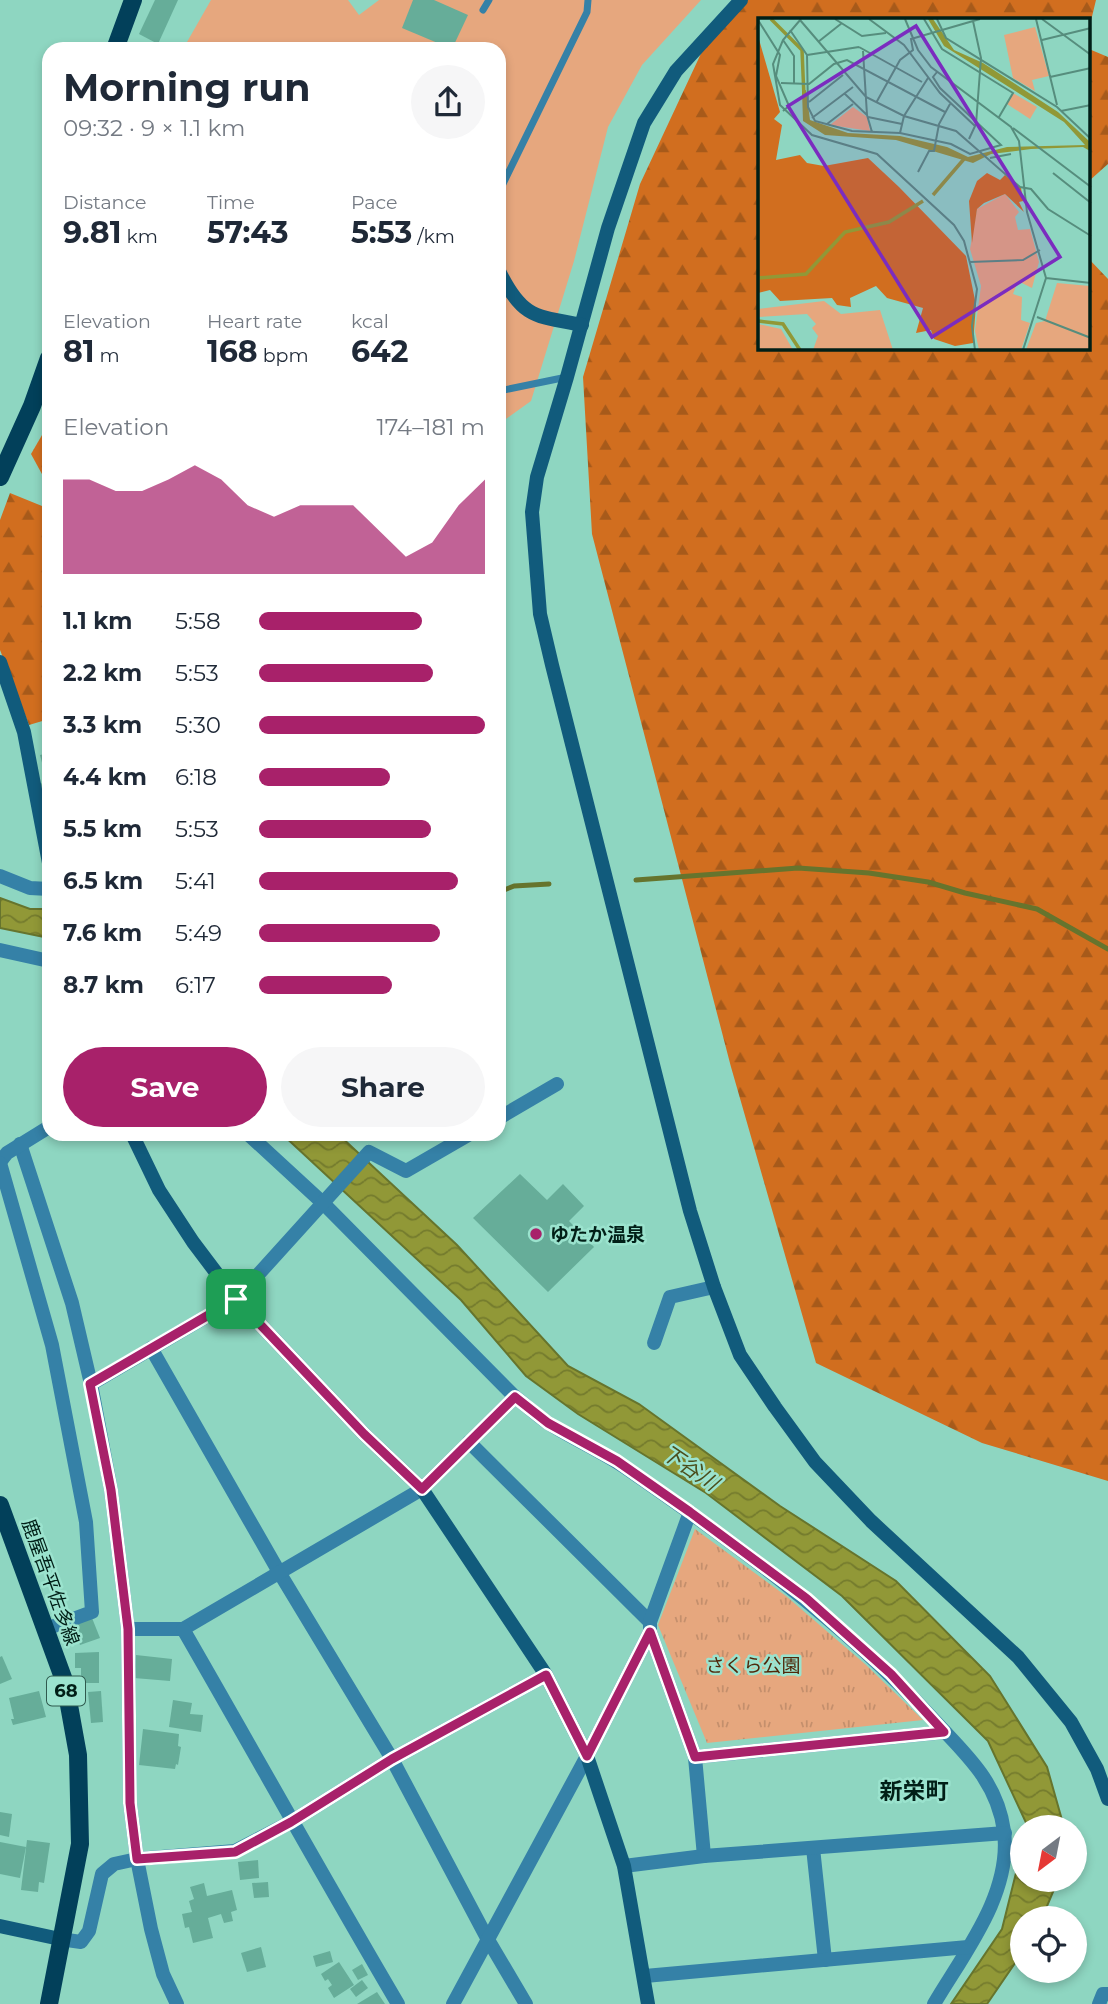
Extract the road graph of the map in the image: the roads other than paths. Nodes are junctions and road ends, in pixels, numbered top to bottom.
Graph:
1 (133, 0) edge
2 (489, 0) edge
3 (588, 0) edge
4 (741, 0) edge
5 (483, 10) dead end
6 (118, 42) edge
7 (506, 178) edge
8 (506, 285) edge
9 (583, 325) junction
10 (568, 377) junction
11 (42, 378) edge
12 (506, 390) edge
13 (0, 477) edge
14 (0, 662) edge
15 (42, 826) edge
16 (0, 876) edge
17 (42, 889) edge
18 (0, 950) edge
19 (42, 959) edge
20 (557, 1084) dead end
21 (506, 1114) edge
22 (42, 1131) edge
23 (135, 1141) edge
24 (256, 1141) edge
25 (458, 1141) edge
26 (20, 1144) junction
27 (0, 1163) edge
28 (324, 1204) junction
29 (714, 1287) junction
30 (236, 1299) junction
31 (654, 1343) dead end
32 (151, 1348) junction
33 (90, 1384) junction
34 (515, 1397) junction
35 (470, 1442) junction
36 (422, 1489) junction
37 (0, 1505) edge
38 (690, 1512) junction
39 (279, 1572) junction
40 (650, 1627) junction
41 (46, 1629) junction
42 (128, 1629) junction
43 (183, 1629) junction
44 (546, 1675) junction
45 (944, 1732) junction
46 (587, 1756) junction
47 (695, 1757) junction
48 (392, 1759) junction
49 (1108, 1799) edge
50 (291, 1822) junction
51 (1004, 1833) junction
52 (813, 1847) junction
53 (705, 1856) junction
54 (137, 1859) junction
55 (624, 1867) junction
56 (0, 1926) edge
57 (487, 1938) junction
58 (60, 1939) junction
59 (968, 1947) junction
60 (825, 1960) junction
61 (645, 1976) junction
62 (1108, 1994) edge
63 (49, 2004) edge
64 (177, 2004) edge
65 (398, 2004) edge
66 (453, 2004) edge
67 (526, 2004) edge
68 (648, 2004) edge
69 (934, 2004) edge
70 (1100, 2004) edge

1 - 6 main road
2 - 5 lane
3 - 7 lane
4 - 9 street
8 - 9 street
9 - 10 street
10 - 12 lane
10 - 29 street
11 - 13 main road
14 - 15 street
16 - 17 street
18 - 19 street
20 - 21 street
22 - 26 street
23 - 30 street
24 - 28 street
25 - 28 street
26 - 27 street
26 - 33 street
27 - 41 street
28 - 30 street
28 - 34 street
29 - 31 street
29 - 49 street
30 - 32 street
30 - 36 street
32 - 33 street
32 - 39 street
33 - 42 street
34 - 35 street
34 - 38 street
35 - 36 street
35 - 40 street
36 - 39 street
36 - 44 street
37 - 41 main road, 鹿屋吾平佐多線 / 68
38 - 40 street
38 - 45 street
39 - 43 street
39 - 48 street
40 - 46 street
40 - 47 street
41 - 58 main road, 鹿屋吾平佐多線 / 68
42 - 43 street
42 - 54 street
43 - 50 street
44 - 46 street
44 - 48 street
45 - 47 street
45 - 51 street
46 - 55 street
46 - 57 street
47 - 53 street
48 - 50 street
48 - 57 street
50 - 54 street
50 - 65 street
51 - 52 street
51 - 59 street
52 - 53 street
52 - 60 street
53 - 55 street
54 - 58 street
54 - 64 street
55 - 61 street
56 - 58 street
57 - 66 street
57 - 67 street
58 - 63 main road, 鹿屋吾平佐多線 / 68
59 - 60 street
59 - 69 street
60 - 61 street
61 - 68 street
62 - 70 street

